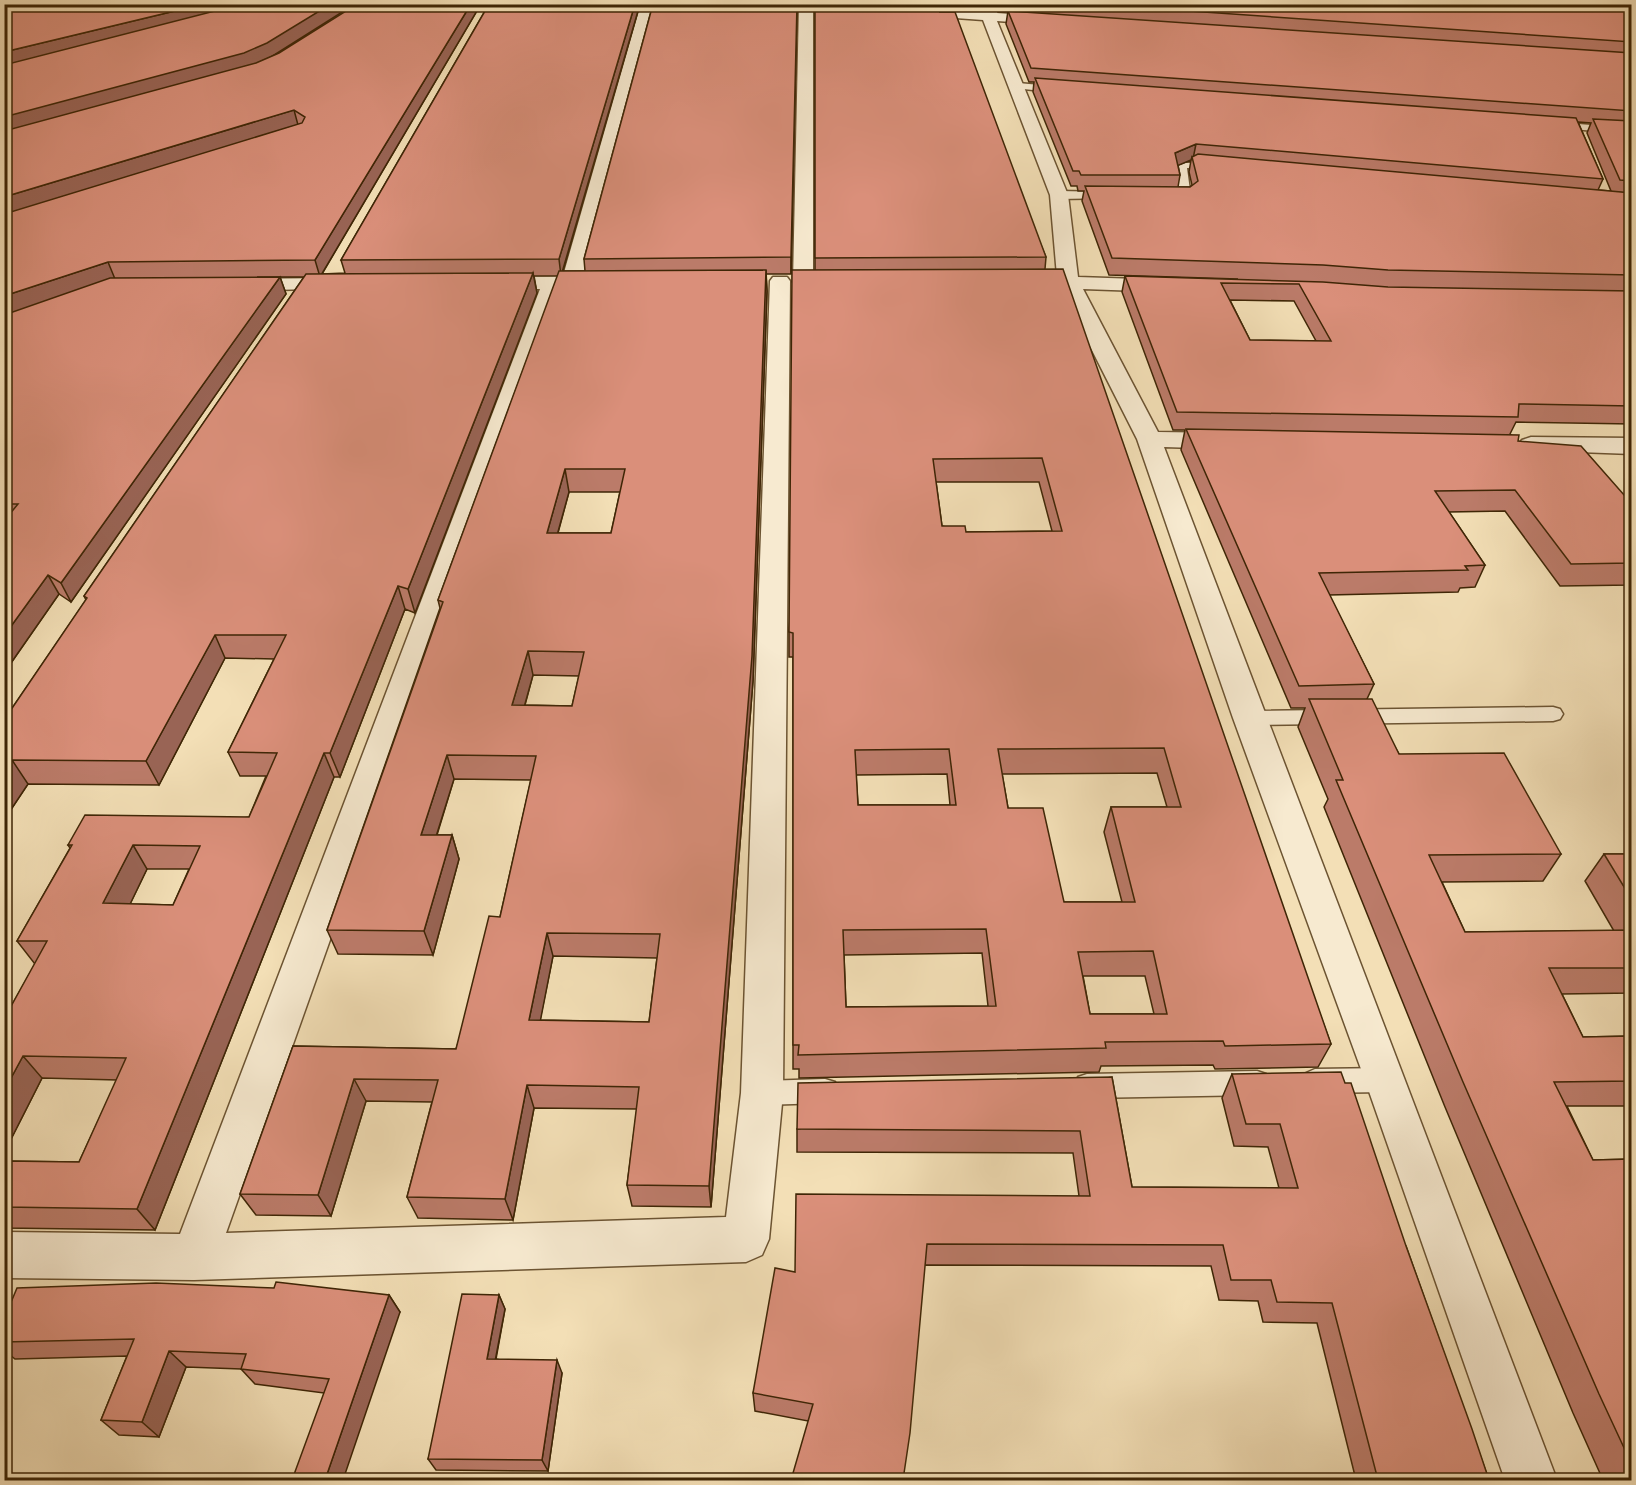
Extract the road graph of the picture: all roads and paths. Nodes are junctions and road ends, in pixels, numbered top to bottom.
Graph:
1 (648, 4) edge
2 (807, 4) edge
3 (1002, 13) edge
4 (1018, 86) junction
5 (1077, 91) edge
6 (1540, 124) edge
7 (1632, 131) edge
8 (1229, 167) edge
9 (1059, 195) junction
10 (1117, 196) edge
11 (1152, 196) edge
12 (341, 263) dead end
13 (780, 281) junction
14 (826, 281) edge
15 (999, 281) edge
16 (1068, 281) junction
17 (618, 282) edge
18 (471, 283) edge
19 (563, 283) junction
20 (317, 284) junction
21 (364, 284) edge
22 (223, 286) edge
23 (1183, 286) edge
24 (286, 314) edge
25 (1149, 439) junction
26 (1255, 442) edge
27 (1502, 446) edge
28 (1632, 446) edge
29 (1552, 714) dead end
30 (1249, 718) junction
31 (1386, 1080) junction
32 (1057, 1087) edge
33 (845, 1091) edge
34 (762, 1093) junction
35 (4, 1255) edge
36 (194, 1257) junction
37 (1532, 1480) edge

1 - 19 street
2 - 3 street
2 - 13 street
3 - 4 street
4 - 5 lane
4 - 9 street
6 - 7 lane
8 - 11 lane
9 - 10 lane
9 - 16 street
12 - 20 street
13 - 14 street
13 - 34 street
15 - 16 street
16 - 23 street
16 - 25 street
17 - 19 street
18 - 19 street
19 - 36 street
20 - 21 street
20 - 22 street
20 - 24 street
25 - 26 street
25 - 30 street
27 - 28 street
29 - 30 lane
30 - 31 street
31 - 32 lane
31 - 37 street
33 - 34 lane
34 - 36 street
35 - 36 street

